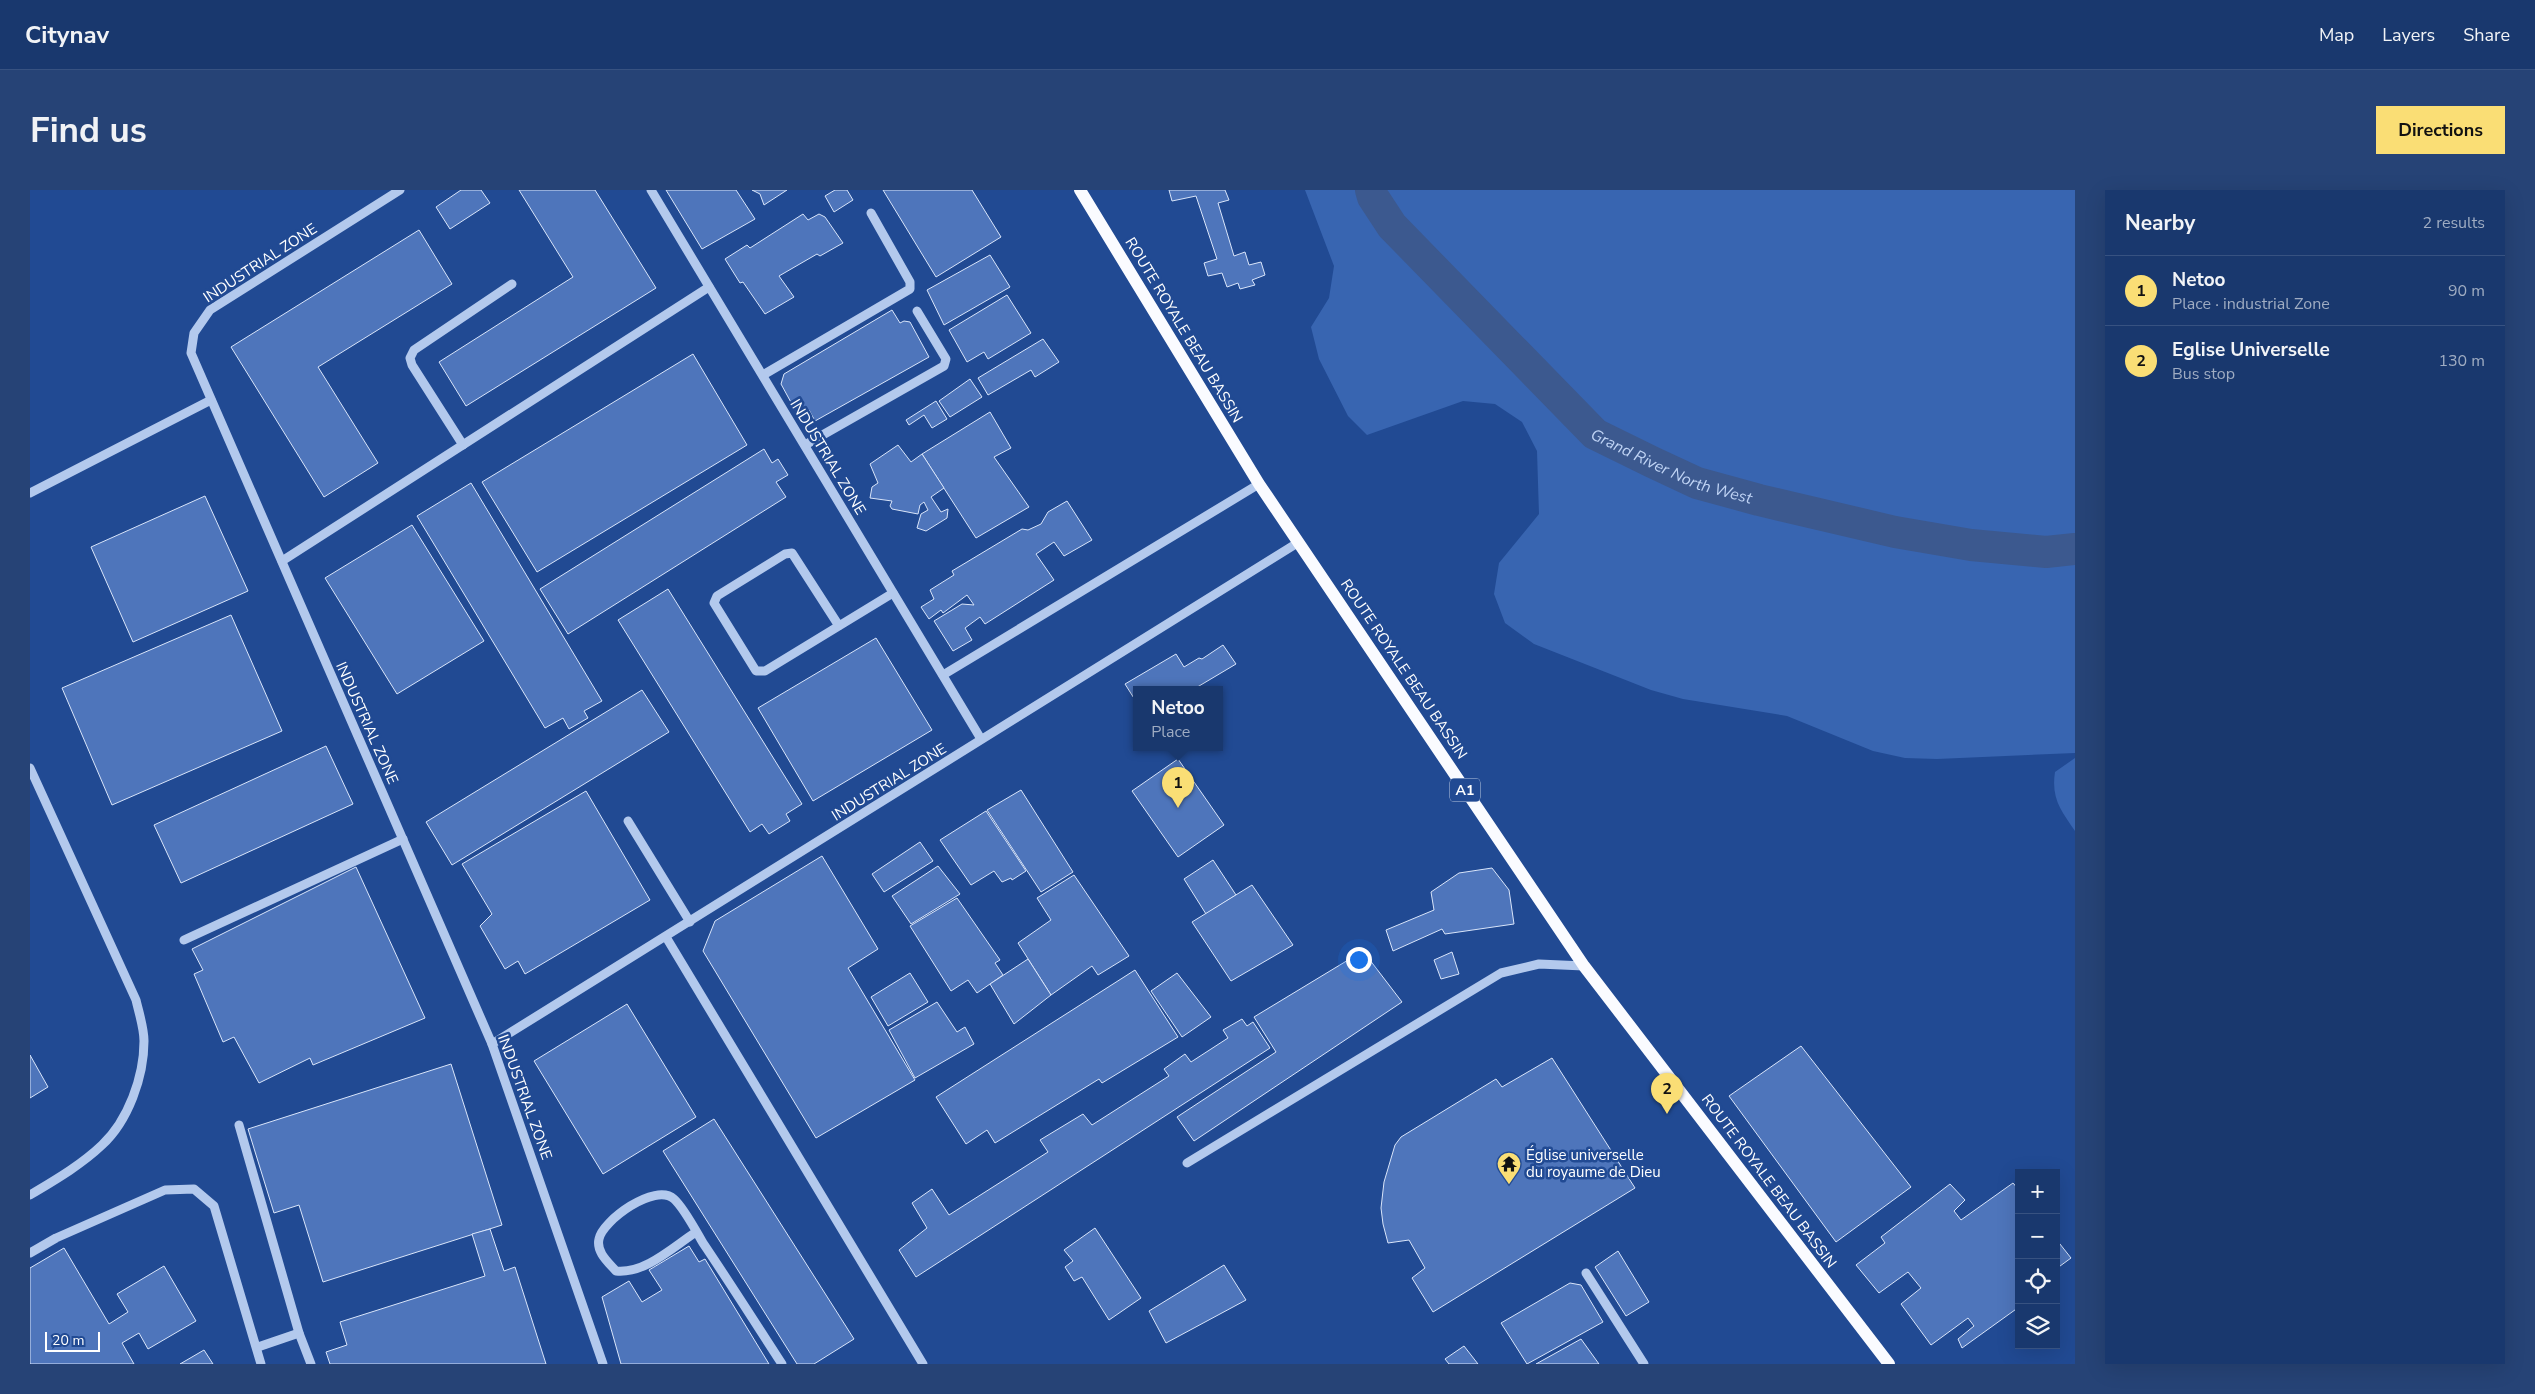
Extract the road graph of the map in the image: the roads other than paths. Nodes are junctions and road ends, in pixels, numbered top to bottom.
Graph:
1 (400, 190) edge
2 (651, 190) edge
3 (1080, 190) edge
4 (871, 213) dead end
5 (512, 284) dead end
6 (709, 287) junction
7 (917, 312) dead end
8 (762, 374) junction
9 (211, 400) junction
10 (463, 445) junction
11 (806, 445) junction
12 (1259, 484) junction
13 (30, 493) edge
14 (1300, 542) junction
15 (282, 561) junction
16 (893, 593) junction
17 (839, 626) junction
18 (942, 675) junction
19 (981, 739) junction
20 (30, 768) edge
21 (628, 821) dead end
22 (403, 839) junction
23 (690, 922) junction
24 (666, 937) junction
25 (184, 940) dead end
26 (1584, 966) junction
27 (492, 1044) junction
28 (239, 1125) dead end
29 (1187, 1163) dead end
30 (30, 1195) edge
31 (696, 1232) junction
32 (30, 1253) edge
33 (1586, 1272) dead end
34 (299, 1333) junction
35 (258, 1347) junction
36 (261, 1364) edge
37 (311, 1364) edge
38 (603, 1364) edge
39 (782, 1364) edge
40 (923, 1364) edge
41 (1644, 1364) edge
42 (1889, 1364) edge

1 - 9 street, INDUSTRIAL ZONE
2 - 6 street, INDUSTRIAL ZONE
3 - 12 main road, ROUTE ROYALE BEAU BASSIN / A1
4 - 8 street
5 - 10 street
6 - 8 street, INDUSTRIAL ZONE
6 - 10 street
7 - 11 street
8 - 11 street, INDUSTRIAL ZONE
9 - 13 street
9 - 15 street, INDUSTRIAL ZONE
10 - 15 street
11 - 16 street, INDUSTRIAL ZONE
12 - 14 main road, ROUTE ROYALE BEAU BASSIN / A1
12 - 18 street
14 - 19 street, INDUSTRIAL ZONE
14 - 26 main road, ROUTE ROYALE BEAU BASSIN / A1
15 - 22 street, INDUSTRIAL ZONE
16 - 17 street
16 - 18 street, INDUSTRIAL ZONE
17 - 17 street
18 - 19 street, INDUSTRIAL ZONE
19 - 23 street, INDUSTRIAL ZONE
20 - 30 street
21 - 23 street
22 - 25 street
22 - 27 street, INDUSTRIAL ZONE
23 - 24 street, INDUSTRIAL ZONE
24 - 27 street, INDUSTRIAL ZONE
24 - 40 street
26 - 29 street
26 - 42 main road, ROUTE ROYALE BEAU BASSIN / A1
27 - 38 street, INDUSTRIAL ZONE
28 - 34 street
31 - 31 street
31 - 39 street
32 - 35 street
33 - 41 street
34 - 35 street
34 - 37 street
35 - 36 street

